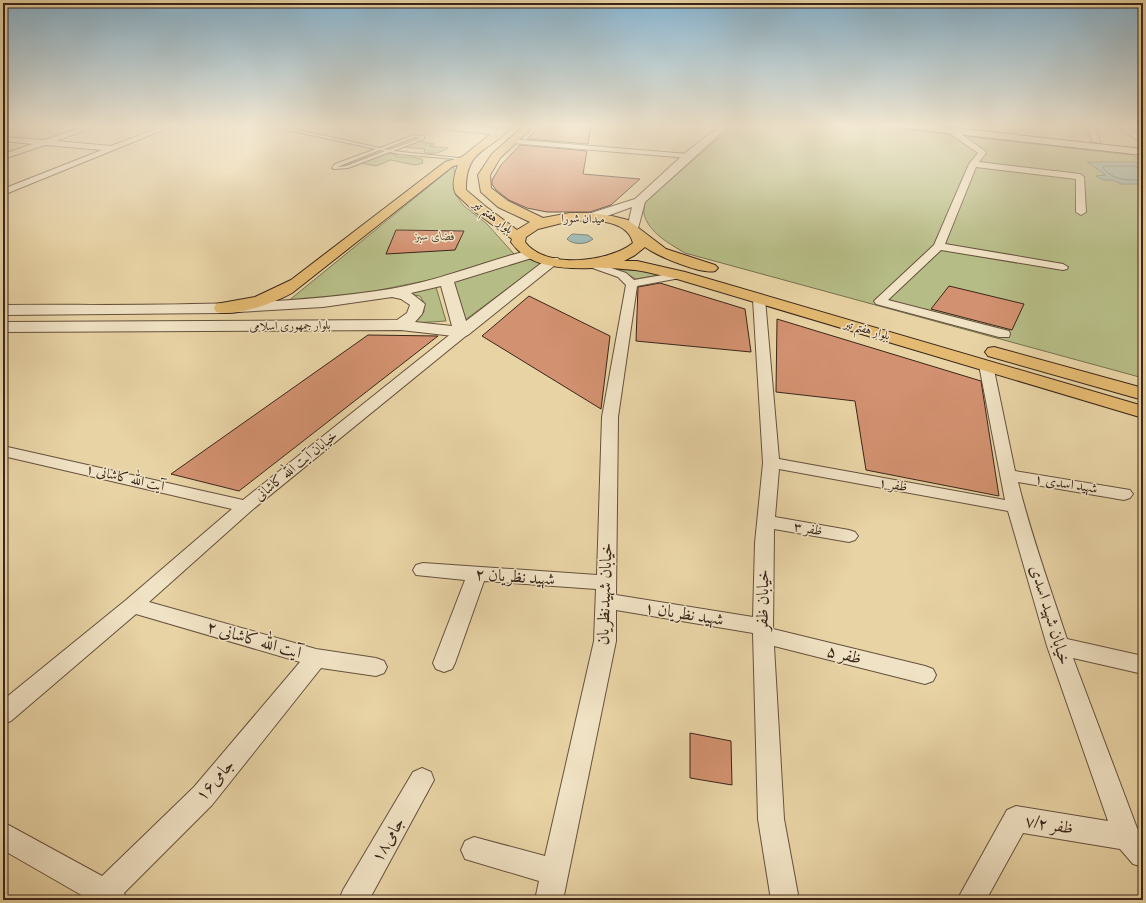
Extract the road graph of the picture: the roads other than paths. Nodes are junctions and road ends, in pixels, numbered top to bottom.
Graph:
1 (65, 167) edge
2 (335, 167) edge
3 (345, 167) edge
4 (446, 167) edge
5 (463, 167) edge
6 (489, 167) edge
7 (676, 167) edge
8 (973, 167) edge
9 (1000, 167) edge
10 (3, 192) edge
11 (639, 201) junction
12 (1081, 212) dead end
13 (592, 217) junction
14 (540, 222) junction
15 (636, 233) junction
16 (519, 238) junction
17 (939, 246) junction
18 (530, 254) junction
19 (553, 261) junction
20 (588, 263) junction
21 (1063, 267) dead end
22 (678, 270) junction
23 (446, 280) junction
24 (632, 284) junction
25 (392, 293) junction
26 (760, 299) junction
27 (222, 308) junction
28 (3, 310) edge
29 (402, 325) junction
30 (3, 327) edge
31 (462, 332) junction
32 (1004, 334) dead end
33 (986, 365) junction
34 (1143, 394) edge
35 (1143, 412) edge
36 (5, 453) edge
37 (771, 463) junction
38 (1008, 475) junction
39 (1124, 494) dead end
40 (246, 506) junction
41 (1015, 508) junction
42 (766, 522) junction
43 (849, 536) dead end
44 (423, 570) dead end
45 (477, 574) junction
46 (606, 592) junction
47 (133, 605) junction
48 (762, 631) junction
49 (1058, 646) junction
50 (316, 658) junction
51 (444, 662) dead end
52 (1143, 665) edge
53 (376, 667) dead end
54 (925, 674) dead end
55 (3, 714) edge
56 (422, 780) dead end
57 (3, 835) edge
58 (1135, 845) edge
59 (474, 850) dead end
60 (555, 872) junction
61 (109, 897) edge
62 (353, 900) edge
63 (550, 900) edge
64 (785, 900) edge
65 (971, 900) edge

1 - 10 street
2 - 3 lane
4 - 27 main road
5 - 16 main road, بلوار هفتم تیر
6 - 14 main road, بلوار هفتم تیر
7 - 11 street
8 - 17 street
9 - 12 street
11 - 13 street
11 - 15 street
13 - 14 main road, میدان شورا
13 - 15 main road, میدان شورا
14 - 16 main road, میدان شورا
15 - 20 main road
15 - 22 main road, بلوار هفتم تیر
16 - 18 main road
17 - 21 street
17 - 32 street
18 - 19 main road
18 - 23 street, بلوار جمهوری اسلامی
19 - 20 main road
19 - 31 street
20 - 22 main road, بلوار هفتم تیر
20 - 24 street
22 - 24 street
22 - 26 main road, بلوار هفتم تیر
22 - 34 main road, بلوار هفتم تیر
23 - 25 street, بلوار جمهوری اسلامی
23 - 31 street
24 - 46 street, خیابان شهیدنظریان
25 - 27 street, بلوار جمهوری اسلامی
25 - 29 street
26 - 33 main road, بلوار هفتم تیر
26 - 37 street, خیابان ظفر
27 - 28 street, بلوار جمهوری اسلامی
29 - 30 street, بلوار جمهوری اسلامی
29 - 31 street, بلوار جمهوری اسلامی
31 - 40 street, خیابان آیت الله کاشانی
33 - 35 main road, بلوار هفتم تیر
33 - 38 street, خیابان شهید اسدی
36 - 40 street, آیت الله کاشانی ۱
37 - 41 street, ظفر ۱
37 - 42 street, خیابان ظفر
38 - 39 street, شهید اسدی ۱
38 - 41 street, خیابان شهید اسدی
40 - 47 street, خیابان آیت الله کاشانی
41 - 49 street, خیابان شهید اسدی
42 - 43 street, ظفر ۳
42 - 48 street, خیابان ظفر
44 - 45 street, شهید نظریان ۲
45 - 46 street, شهید نظریان ۲
45 - 51 street
46 - 48 street, شهید نظریان ۱
46 - 60 street, خیابان شهیدنظریان
47 - 50 street, آیت الله کاشانی ۲
47 - 55 street, خیابان آیت الله کاشانی
48 - 54 street, ظفر ۵
48 - 64 street, خیابان ظفر
49 - 52 street
49 - 58 street, خیابان شهید اسدی
50 - 53 street, آیت الله کاشانی ۲
50 - 61 street, جامی۱۶
56 - 62 street, جامی۱۸
57 - 61 street
58 - 65 street, ظفر ۷/۲
59 - 60 street
60 - 63 street, خیابان شهیدنظریان

